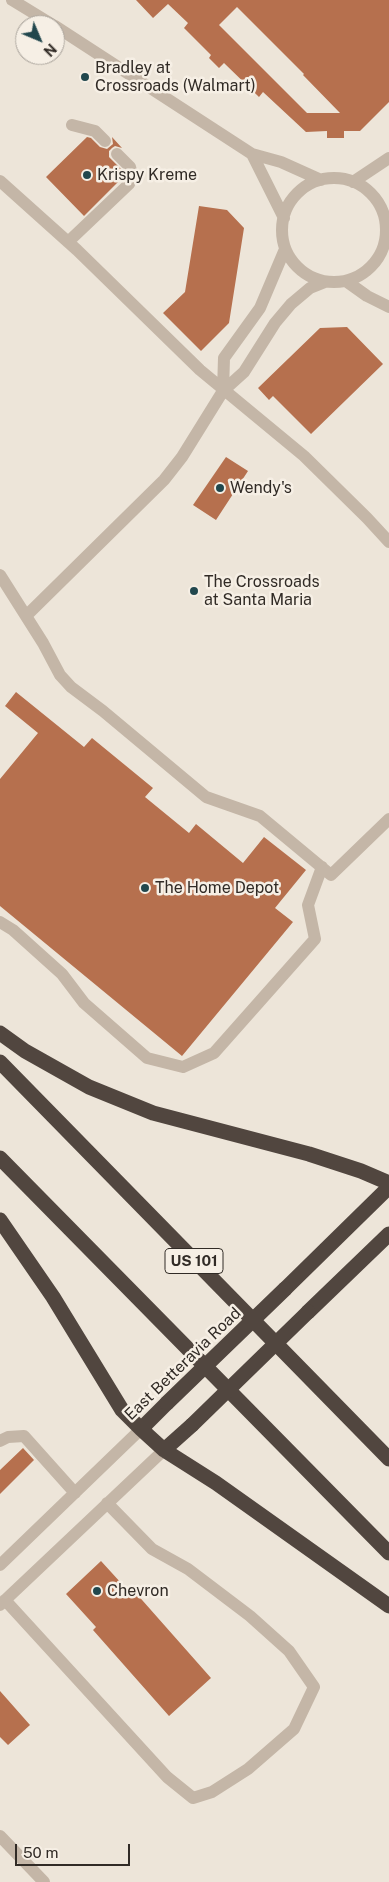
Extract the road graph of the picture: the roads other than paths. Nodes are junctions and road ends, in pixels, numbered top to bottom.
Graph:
1 (12, 0) edge
2 (36, 15) edge
3 (65, 33) edge
4 (72, 126) dead end
5 (105, 141) dead end
6 (118, 154) dead end
7 (252, 154) junction
8 (389, 158) edge
9 (322, 180) junction
10 (0, 182) edge
11 (353, 182) junction
12 (387, 211) edge
13 (284, 218) junction
14 (68, 242) junction
15 (285, 250) junction
16 (387, 250) edge
17 (346, 281) junction
18 (325, 282) junction
19 (389, 307) edge
20 (223, 391) junction
21 (389, 542) edge
22 (0, 575) edge
23 (26, 616) junction
24 (389, 819) edge
25 (322, 867) junction
26 (0, 922) edge
27 (0, 1033) edge
28 (0, 1062) edge
29 (0, 1158) edge
30 (389, 1182) edge
31 (389, 1187) edge
32 (0, 1220) edge
33 (389, 1234) edge
34 (141, 1429) junction
35 (0, 1441) edge
36 (164, 1450) junction
37 (389, 1459) edge
38 (74, 1493) junction
39 (107, 1503) junction
40 (389, 1553) edge
41 (2, 1560) edge
42 (2, 1603) edge
43 (389, 1606) edge
44 (0, 1836) edge
45 (44, 1882) edge

1 - 2 street
3 - 7 street
4 - 5 street
6 - 14 street
7 - 9 street
7 - 13 street
8 - 11 street
9 - 11 street
9 - 13 street
10 - 14 street
11 - 12 street
12 - 16 street
13 - 15 street
14 - 20 street
15 - 18 street
15 - 20 street
16 - 17 street
17 - 18 street
17 - 19 street
18 - 20 street
20 - 21 street
20 - 23 street
22 - 23 street
23 - 25 street
24 - 25 street
25 - 26 street
27 - 30 highway
28 - 37 highway, US 101
29 - 40 highway
31 - 34 highway, East Betteravia Road, bridge
32 - 34 highway
33 - 36 highway, bridge
34 - 36 highway
34 - 38 street, East Betteravia Road
35 - 38 street
36 - 39 street
36 - 43 highway
38 - 41 street, East Betteravia Road
39 - 42 street
39 - 42 street
44 - 45 street

